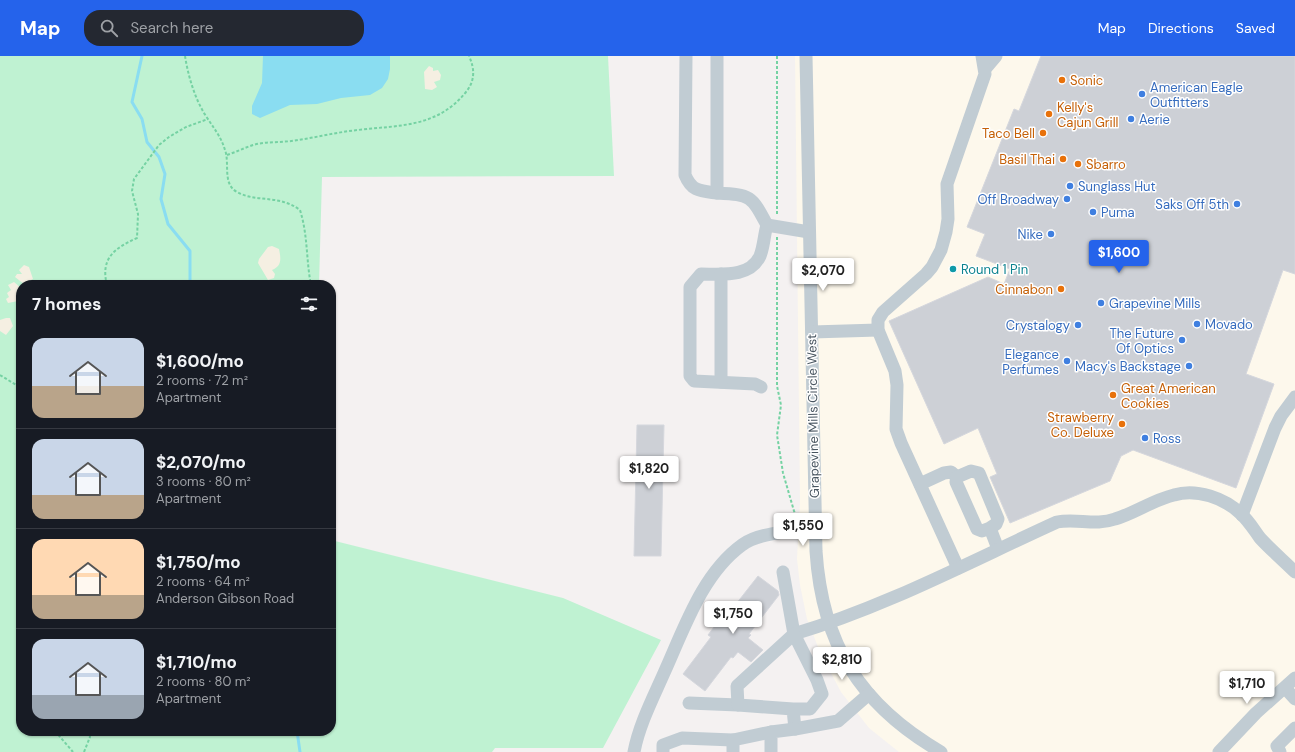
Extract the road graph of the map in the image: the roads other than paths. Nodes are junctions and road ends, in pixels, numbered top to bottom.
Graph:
1 (686, 56) edge
2 (717, 56) edge
3 (806, 56) edge
4 (996, 56) edge
5 (984, 62) edge
6 (717, 193) junction
7 (772, 226) junction
8 (810, 232) junction
9 (721, 274) junction
10 (878, 330) junction
11 (812, 332) junction
12 (721, 382) junction
13 (762, 387) dead end
14 (1295, 397) edge
15 (957, 477) junction
16 (920, 484) junction
17 (1242, 515) junction
18 (816, 528) junction
19 (990, 528) junction
20 (998, 549) junction
21 (958, 568) junction
22 (783, 572) dead end
23 (1295, 572) edge
24 (828, 624) junction
25 (794, 634) junction
26 (1295, 678) edge
27 (1285, 688) junction
28 (870, 694) junction
29 (1295, 699) edge
30 (689, 703) dead end
31 (738, 705) junction
32 (793, 709) junction
33 (1295, 728) edge
34 (795, 729) junction
35 (771, 732) junction
36 (733, 746) edge
37 (634, 752) edge
38 (663, 752) edge
39 (771, 752) edge
40 (941, 752) edge
41 (1220, 752) edge
42 (1280, 752) edge

1 - 6 street
2 - 6 street
3 - 8 street, Grapevine Mills Circle West
4 - 5 street
5 - 10 street
6 - 7 street
7 - 8 street
7 - 9 street
8 - 11 street, Grapevine Mills Circle West
9 - 12 street
9 - 12 street
10 - 11 street
10 - 16 street
11 - 18 street, Grapevine Mills Circle West
12 - 13 street
14 - 17 street
15 - 16 street
15 - 19 street
15 - 19 street
16 - 21 street
17 - 20 street
17 - 23 street
18 - 24 street, Grapevine Mills Circle West
18 - 37 street
19 - 20 street
20 - 21 street
21 - 24 street
22 - 25 street
24 - 25 street
24 - 28 street, Grapevine Mills Circle West
25 - 31 street
25 - 32 street
26 - 27 street
27 - 29 street
27 - 41 street
28 - 34 street
28 - 40 street, Grapevine Mills Circle West
30 - 31 street
31 - 32 street
32 - 34 street
33 - 42 street
34 - 35 street
35 - 36 street
35 - 39 street
36 - 38 street

